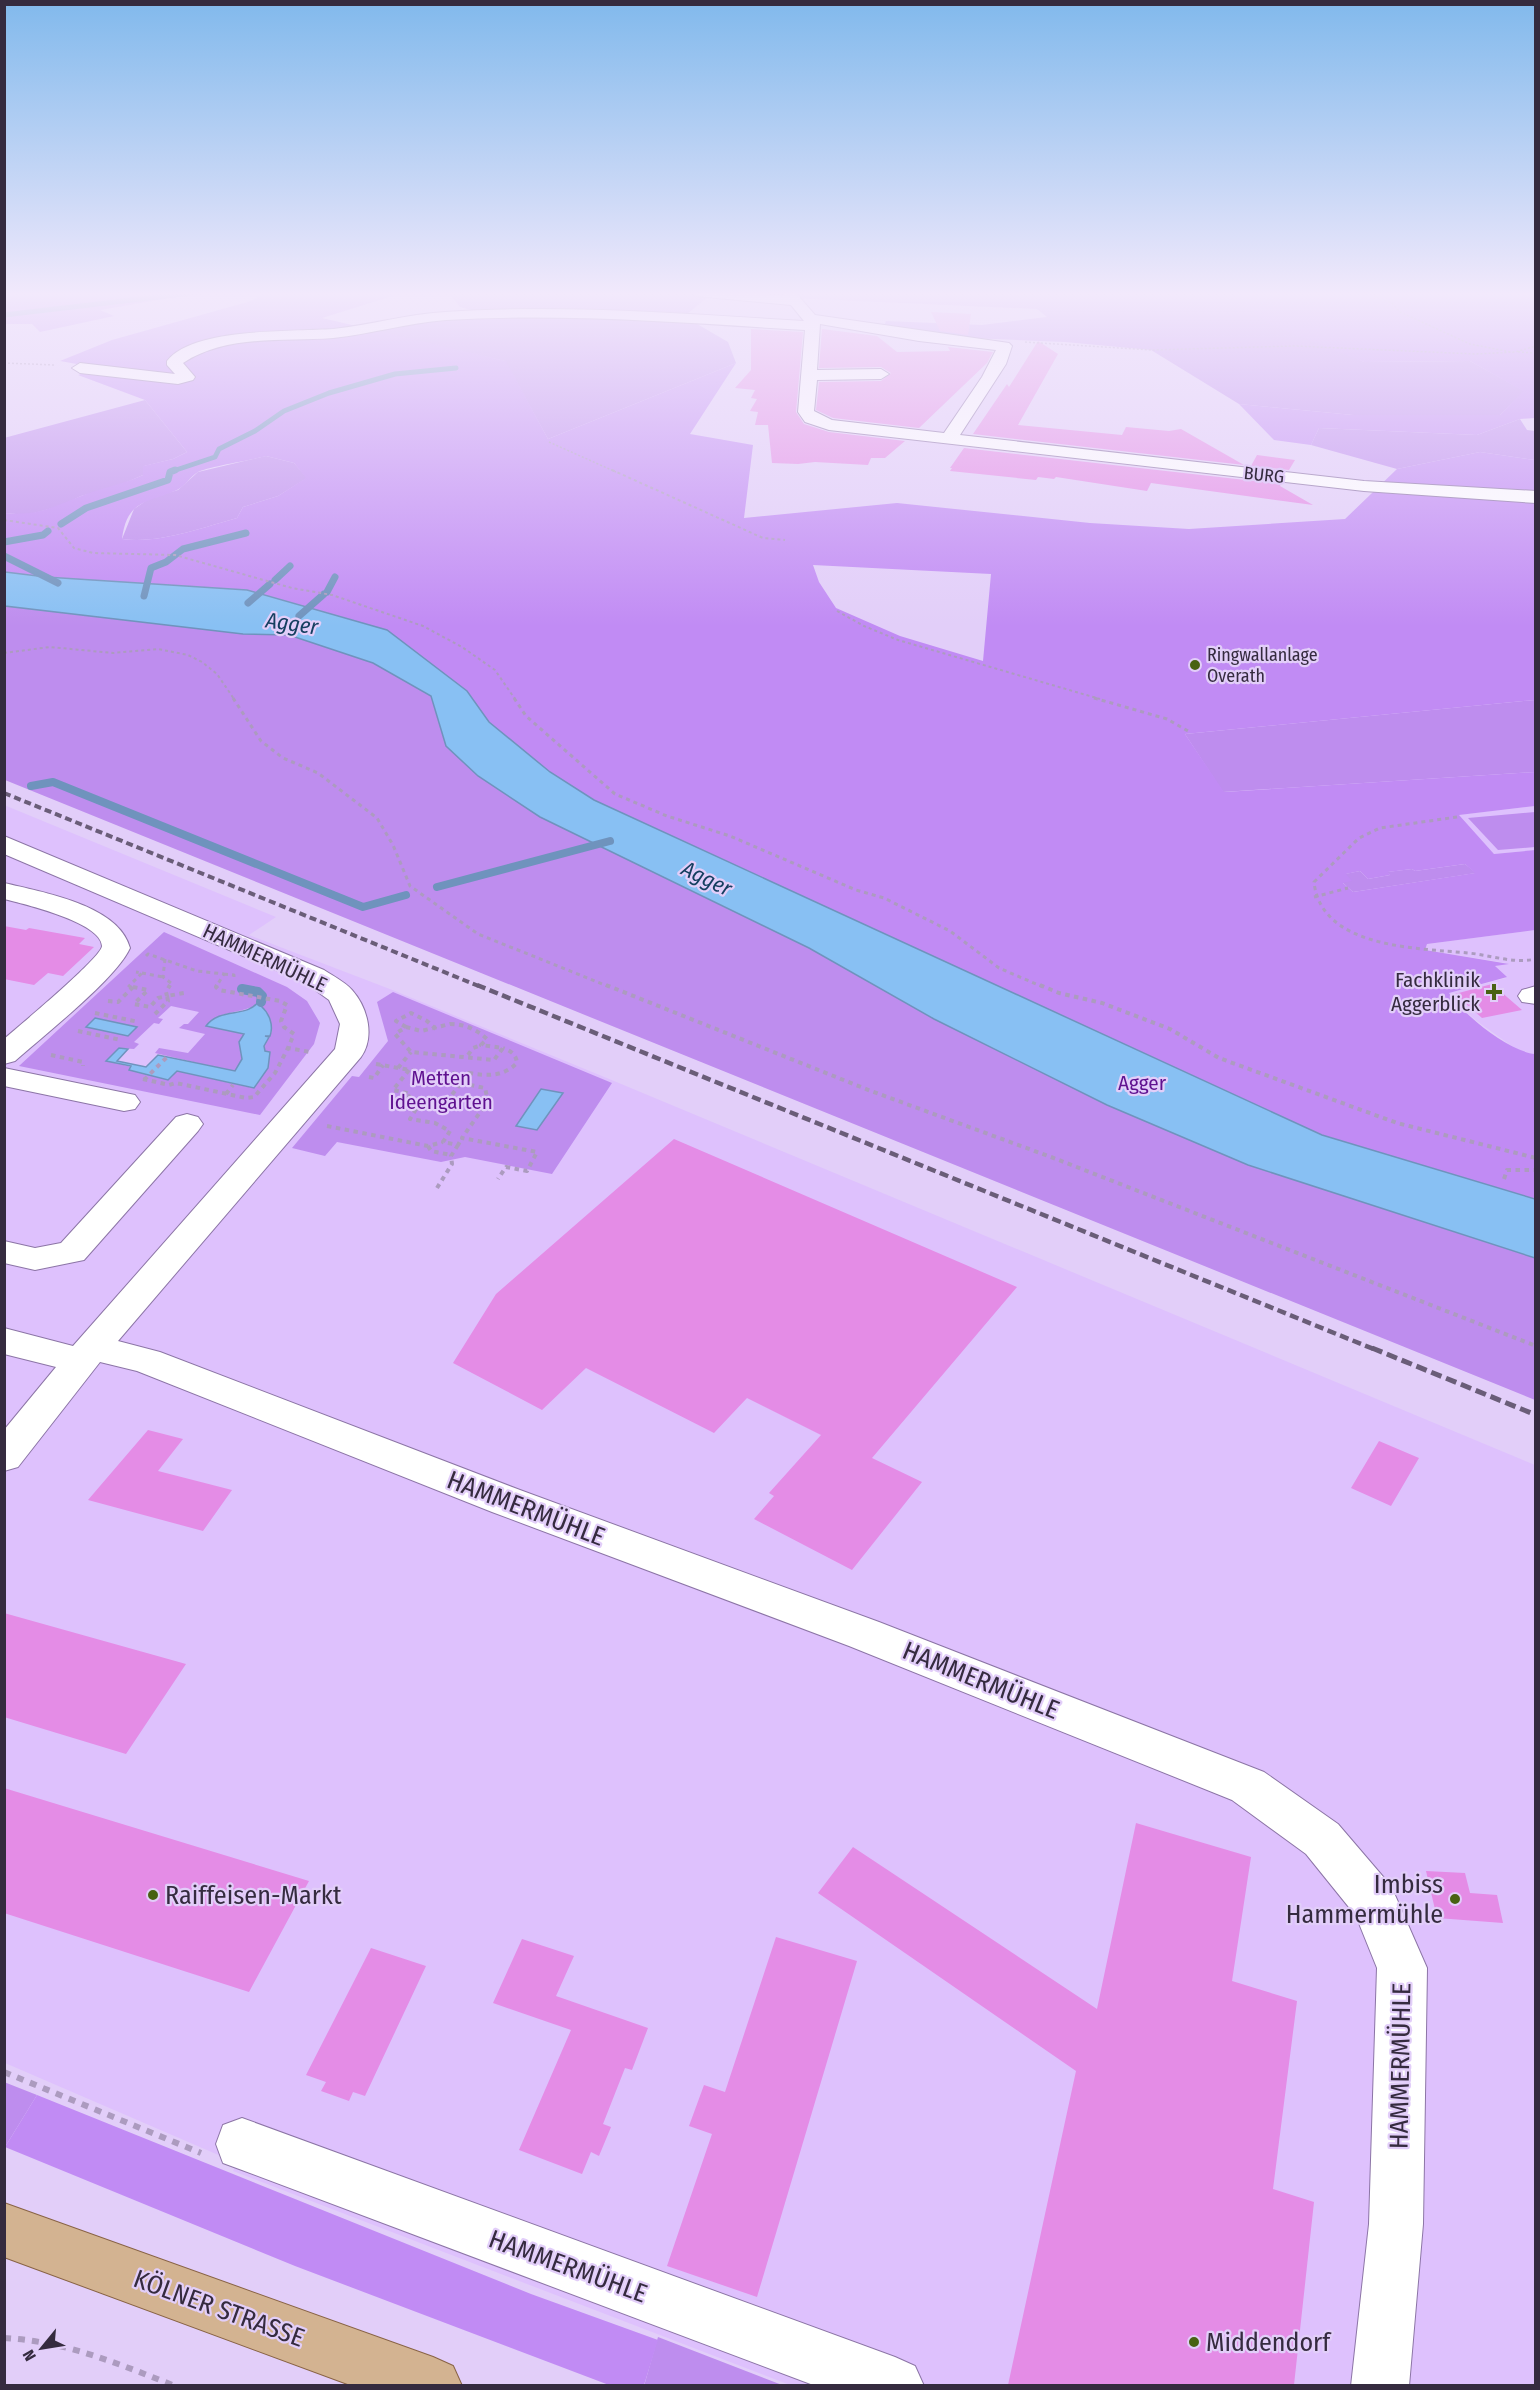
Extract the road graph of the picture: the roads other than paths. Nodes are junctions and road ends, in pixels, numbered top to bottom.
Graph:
1 (807, 404) edge
2 (974, 404) edge
3 (949, 438) junction
4 (1536, 497) edge
5 (4, 844) edge
6 (4, 891) edge
7 (4, 1054) edge
8 (4, 1077) edge
9 (129, 1089) road end
10 (187, 1124) dead end
11 (4, 1252) edge
12 (4, 1341) edge
13 (86, 1354) junction
14 (4, 1456) edge
15 (242, 2144) road end
16 (4, 2230) edge
17 (433, 2385) edge
18 (895, 2385) edge
19 (1380, 2385) edge

1 - 3 street, BURG
2 - 3 street
3 - 4 street, BURG
5 - 13 street, HAMMERMÜHLE
6 - 7 street
8 - 9 street
10 - 11 street
12 - 13 street
13 - 14 street, HAMMERMÜHLE
13 - 19 street, HAMMERMÜHLE
15 - 18 street, HAMMERMÜHLE
16 - 17 main road, KÖLNER STRASSE

